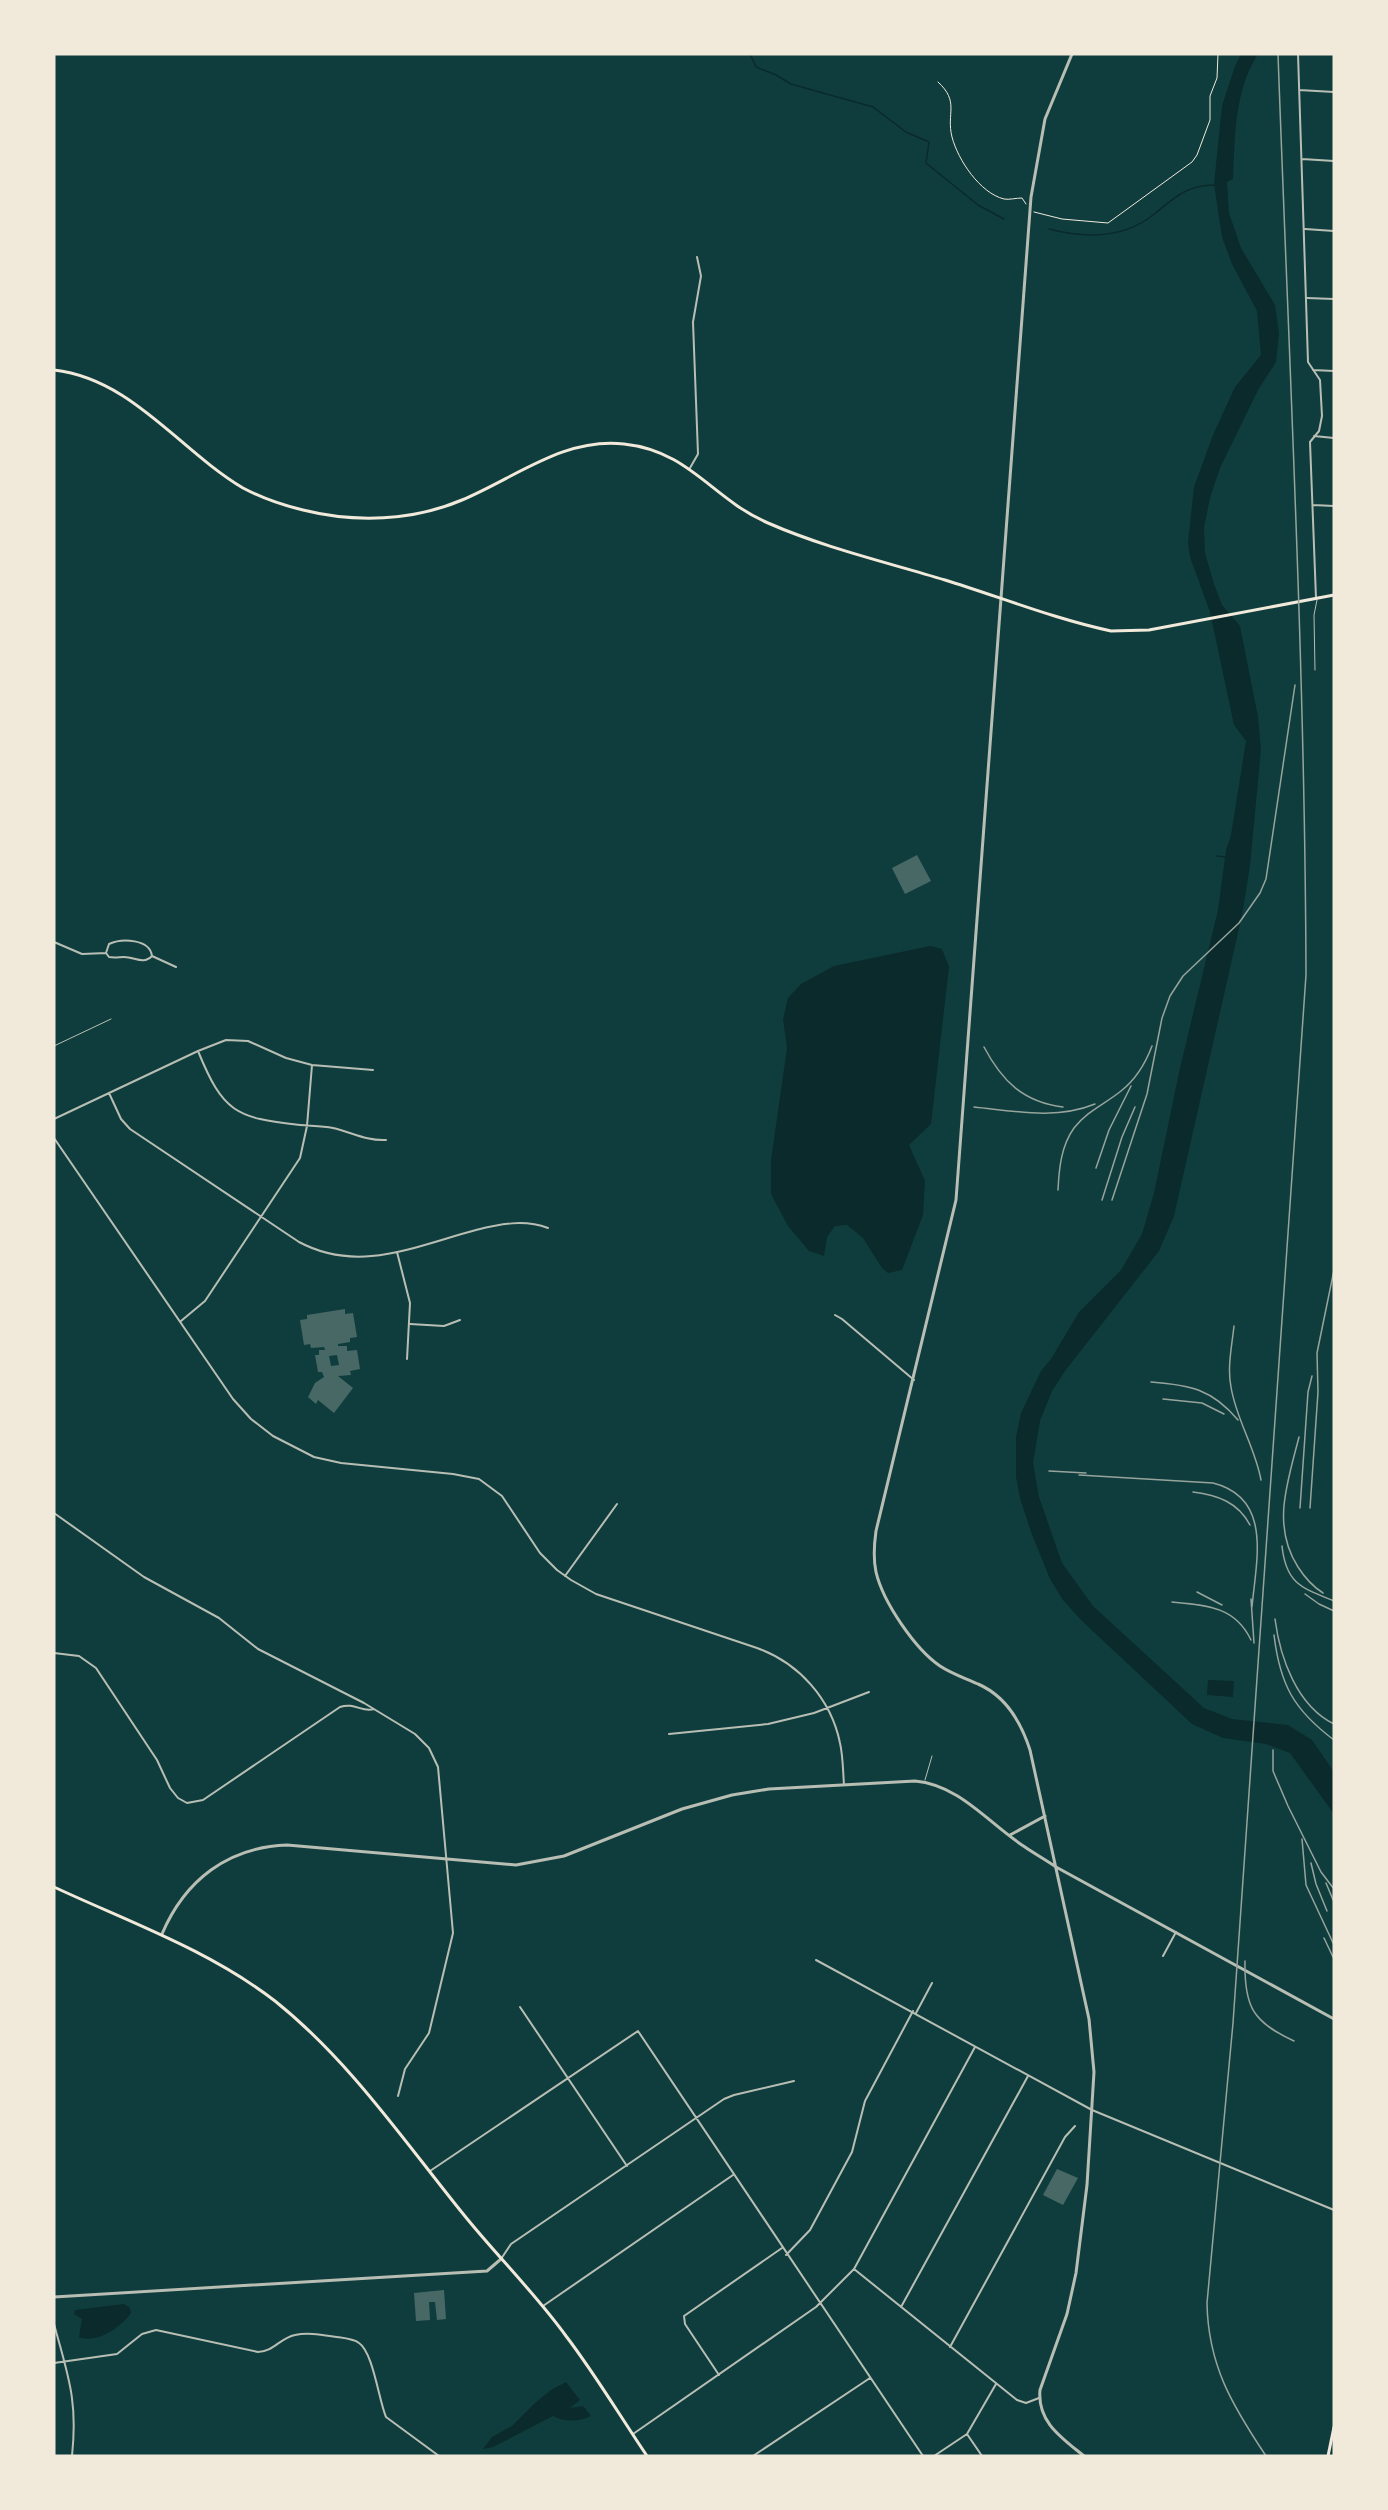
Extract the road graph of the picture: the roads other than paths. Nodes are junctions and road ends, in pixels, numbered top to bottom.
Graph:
1 (1072, 54) edge
2 (1298, 54) edge
3 (1299, 90) junction
4 (1334, 92) edge
5 (1302, 159) junction
6 (1334, 161) edge
7 (1305, 229) junction
8 (1334, 231) edge
9 (697, 257) dead end
10 (1306, 298) junction
11 (1334, 299) edge
12 (54, 370) edge
13 (1312, 370) junction
14 (1334, 371) edge
15 (1314, 436) junction
16 (1334, 438) edge
17 (690, 468) junction
18 (1312, 506) junction
19 (1334, 506) edge
20 (1334, 595) edge
21 (1000, 597) junction
22 (1316, 598) junction
23 (1315, 670) dead end
24 (54, 942) edge
25 (106, 953) junction
26 (152, 956) junction
27 (176, 967) dead end
28 (111, 1019) dead end
29 (54, 1046) edge
30 (198, 1051) junction
31 (312, 1065) junction
32 (374, 1071) dead end
33 (109, 1093) junction
34 (54, 1119) edge
35 (307, 1126) junction
36 (54, 1138) edge
37 (386, 1140) dead end
38 (261, 1218) junction
39 (548, 1228) dead end
40 (397, 1252) junction
41 (835, 1315) dead end
42 (460, 1320) dead end
43 (180, 1321) junction
44 (410, 1324) junction
45 (407, 1359) dead end
46 (914, 1380) junction
47 (617, 1504) dead end
48 (54, 1514) edge
49 (565, 1576) junction
50 (54, 1653) edge
51 (869, 1692) dead end
52 (827, 1708) junction
53 (375, 1709) junction
54 (669, 1734) dead end
55 (932, 1756) dead end
56 (925, 1782) junction
57 (844, 1785) junction
58 (1045, 1816) junction
59 (1009, 1836) junction
60 (447, 1860) junction
61 (1056, 1867) junction
62 (54, 1887) edge
63 (1176, 1932) junction
64 (162, 1934) junction
65 (1163, 1956) dead end
66 (816, 1960) dead end
67 (932, 1983) dead end
68 (520, 2007) dead end
69 (914, 2012) junction
70 (1334, 2019) edge
71 (975, 2047) junction
72 (1028, 2076) junction
73 (569, 2080) junction
74 (794, 2081) dead end
75 (398, 2096) dead end
76 (1092, 2110) junction
77 (696, 2119) junction
78 (1075, 2126) dead end
79 (627, 2166) junction
80 (430, 2172) junction
81 (733, 2175) junction
82 (1334, 2210) edge
83 (782, 2248) junction
84 (786, 2254) junction
85 (501, 2259) junction
86 (854, 2269) junction
87 (54, 2296) edge
88 (820, 2304) junction
89 (543, 2306) junction
90 (901, 2307) junction
91 (54, 2324) edge
92 (950, 2347) junction
93 (65, 2360) junction
94 (54, 2363) edge
95 (719, 2375) junction
96 (871, 2377) junction
97 (996, 2384) junction
98 (1039, 2398) junction
99 (1334, 2427) edge
100 (633, 2434) junction
101 (967, 2434) junction
102 (72, 2456) edge
103 (439, 2456) edge
104 (647, 2456) edge
105 (753, 2456) edge
106 (923, 2456) edge
107 (934, 2456) edge
108 (982, 2456) edge
109 (1084, 2456) edge
110 (1328, 2456) edge

1 - 21 street
2 - 3 street
3 - 4 street
3 - 5 street
5 - 6 street
5 - 7 street
7 - 8 street
7 - 10 street
9 - 17 street
10 - 11 street
10 - 13 street
12 - 17 main road
13 - 14 street
13 - 15 street
15 - 16 street
15 - 18 street
17 - 21 main road
18 - 19 street
18 - 22 street
20 - 22 main road
21 - 22 main road
21 - 46 street
22 - 23 lane
24 - 25 street
25 - 26 street
25 - 26 street
26 - 27 street
28 - 29 lane
30 - 31 street
30 - 33 street
30 - 35 street
31 - 32 street
31 - 35 street
33 - 34 street
33 - 38 street
35 - 37 street
35 - 38 street
36 - 43 street
38 - 40 street
38 - 43 street
39 - 40 street
40 - 44 street
41 - 46 street
42 - 44 street
43 - 49 street
44 - 45 street
46 - 58 street
47 - 49 street
48 - 53 street
49 - 52 street
50 - 53 street
51 - 52 street
52 - 54 street
52 - 57 street
53 - 60 street
55 - 56 lane
56 - 57 street
56 - 59 street
57 - 60 street
58 - 59 street
58 - 61 street
59 - 61 street
60 - 64 street
60 - 75 street
61 - 63 street
61 - 76 street
62 - 64 main road
63 - 65 street
63 - 70 street
64 - 80 main road
66 - 69 street
67 - 69 street
68 - 73 street
69 - 71 street
69 - 84 street
71 - 72 street
71 - 86 street
72 - 76 street
72 - 90 street
73 - 77 street
73 - 79 street
73 - 80 street
74 - 77 street
76 - 82 street
76 - 98 street
77 - 79 street
77 - 81 street
78 - 92 street
79 - 85 street
80 - 85 main road
81 - 83 street
81 - 89 street
83 - 84 street
83 - 95 street
84 - 88 street
85 - 87 street
85 - 89 main road
86 - 88 street
86 - 90 street
88 - 95 street
88 - 96 street
89 - 100 main road
90 - 92 street
91 - 93 street
92 - 97 street
93 - 94 street
93 - 102 street
93 - 103 street
95 - 100 street
96 - 105 street
96 - 106 street
97 - 98 street
97 - 101 street
98 - 109 street
99 - 110 main road
100 - 104 main road
101 - 107 street
101 - 108 street

